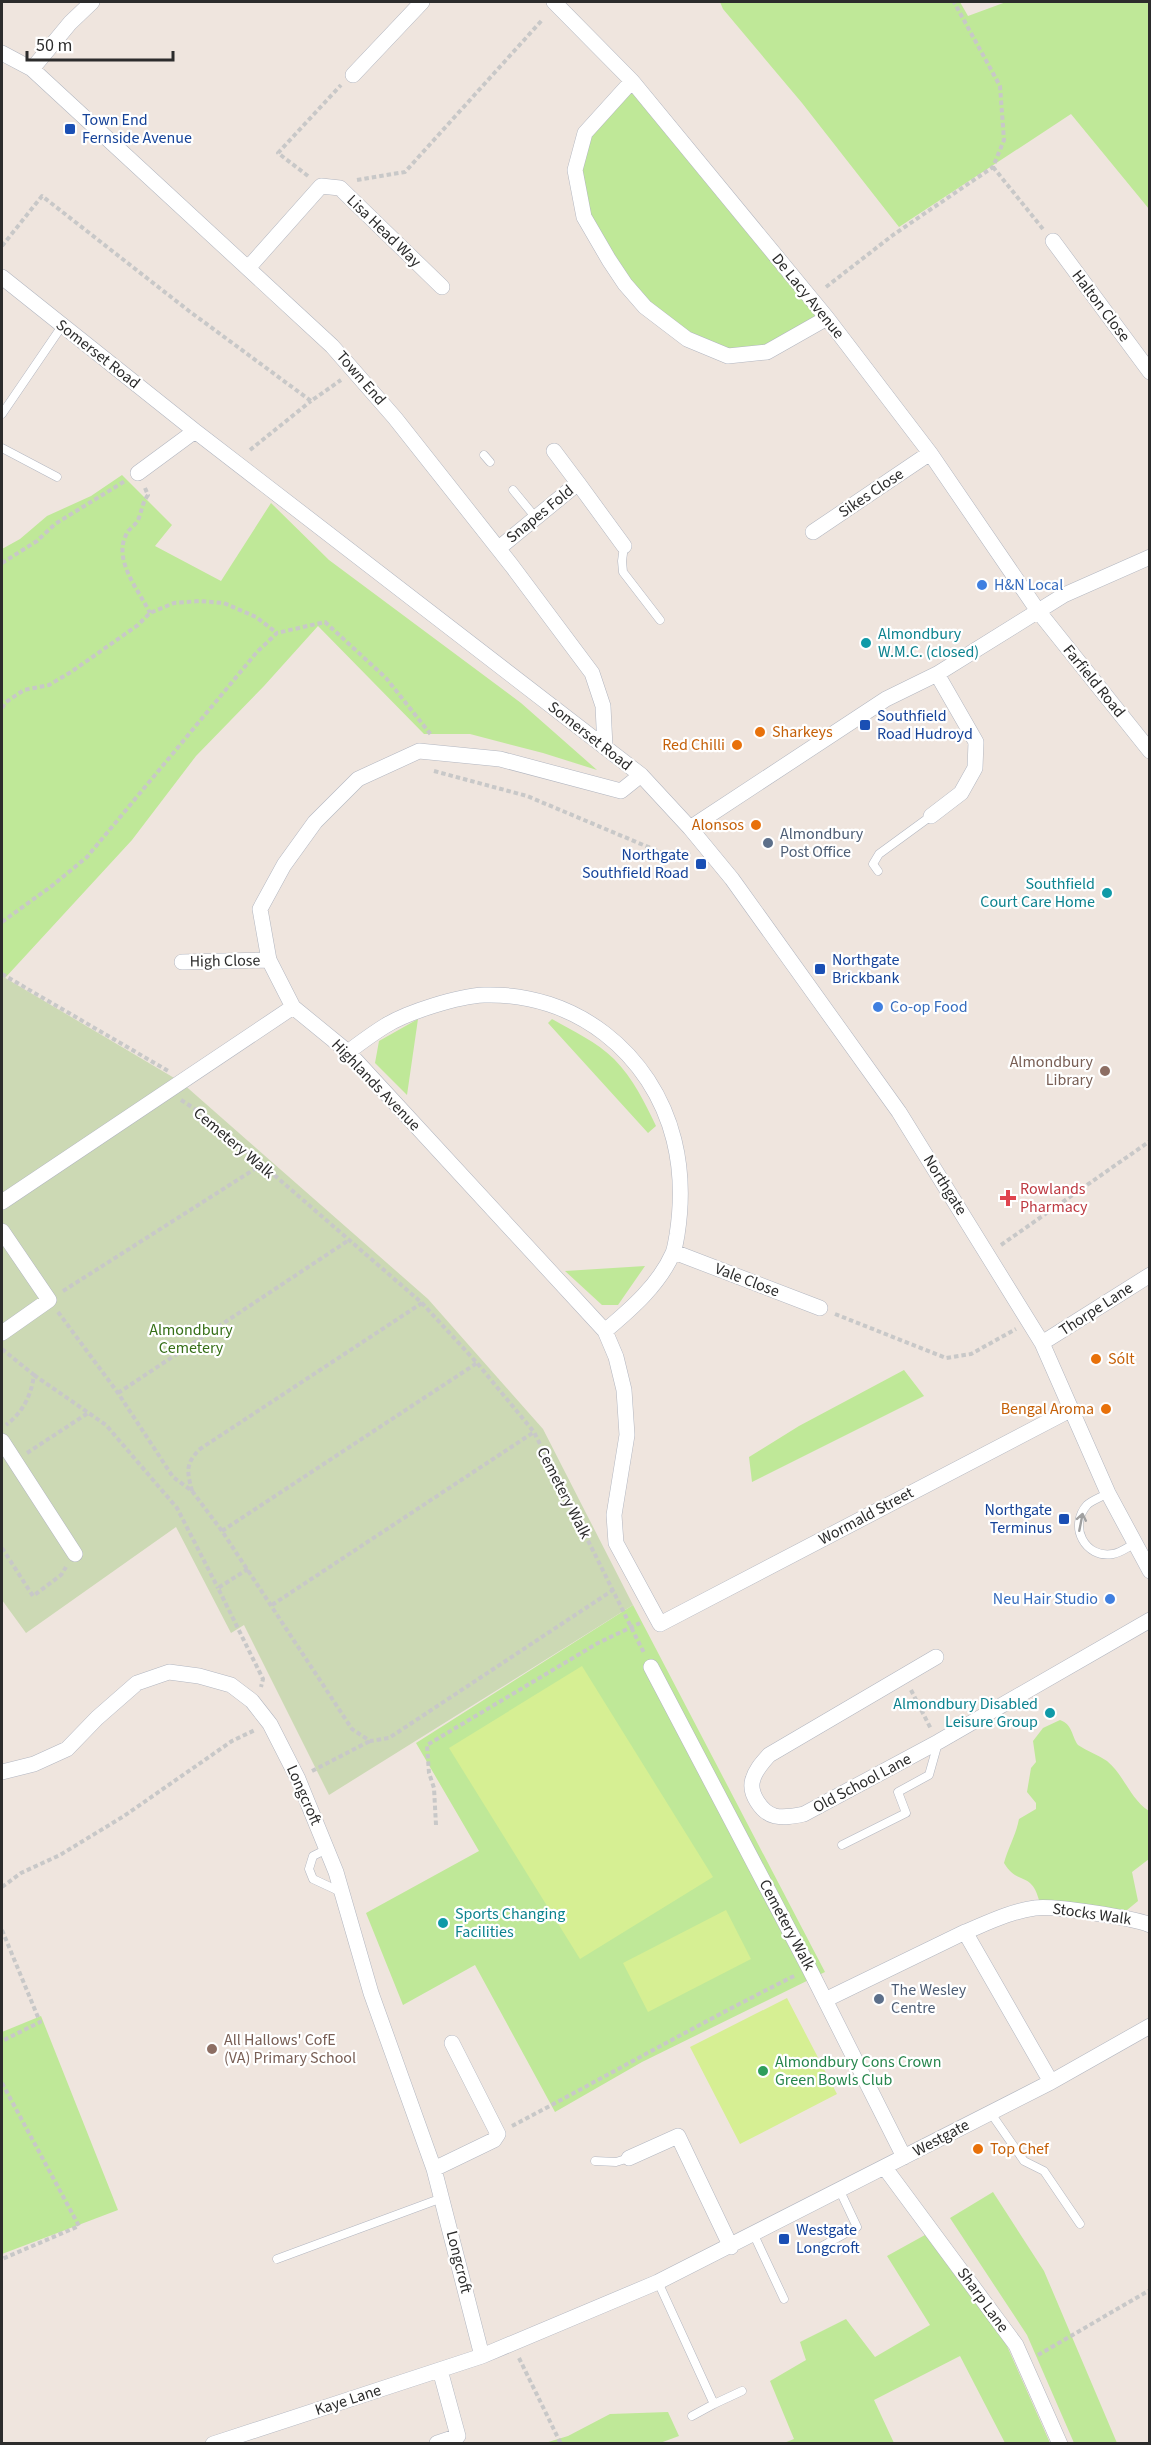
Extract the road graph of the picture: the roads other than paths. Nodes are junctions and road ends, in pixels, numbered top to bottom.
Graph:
1 (92, 2) edge
2 (422, 2) edge
3 (554, 2) edge
4 (2, 52) edge
5 (32, 69) junction
6 (353, 75) road end
7 (632, 81) junction
8 (1053, 241) road end
9 (249, 267) junction
10 (2, 277) edge
11 (442, 287) dead end
12 (827, 318) junction
13 (62, 326) junction
14 (1149, 372) edge
15 (2, 414) edge
16 (195, 431) junction
17 (2, 448) edge
18 (554, 452) dead end
19 (930, 453) junction
20 (484, 455) dead end
21 (490, 462) dead end
22 (138, 473) road end
23 (57, 477) dead end
24 (578, 483) junction
25 (513, 490) dead end
26 (536, 518) junction
27 (813, 532) dead end
28 (624, 546) joint
29 (498, 548) junction
30 (1149, 557) edge
31 (1038, 611) junction
32 (660, 620) dead end
33 (937, 674) junction
34 (605, 747) junction
35 (1149, 751) edge
36 (641, 775) junction
37 (931, 816) joint
38 (690, 828) junction
39 (878, 871) dead end
40 (269, 960) junction
41 (182, 962) dead end
42 (294, 1006) junction
43 (348, 1052) junction
44 (2, 1202) edge
45 (2, 1231) edge
46 (674, 1252) junction
47 (1149, 1275) edge
48 (820, 1308) road end
49 (605, 1331) junction
50 (2, 1333) edge
51 (1042, 1343) junction
52 (1072, 1409) junction
53 (2, 1441) edge
54 (1108, 1493) junction
55 (1134, 1544) junction
56 (75, 1554) road end
57 (1149, 1571) edge
58 (657, 1619) joint
59 (1149, 1620) edge
60 (936, 1657) dead end
61 (651, 1667) road end
62 (938, 1742) junction
63 (2, 1772) edge
64 (842, 1845) dead end
65 (327, 1849) junction
66 (343, 1893) junction
67 (1149, 1925) edge
68 (965, 1932) junction
69 (825, 2000) junction
70 (1149, 2026) edge
71 (452, 2043) dead end
72 (1051, 2082) junction
73 (990, 2112) junction
74 (904, 2157) junction
75 (629, 2158) joint
76 (595, 2162) dead end
77 (885, 2168) junction
78 (434, 2169) junction
79 (840, 2191) junction
80 (443, 2198) junction
81 (1080, 2224) dead end
82 (754, 2235) junction
83 (731, 2247) junction
84 (817, 2249) dead end
85 (277, 2259) dead end
86 (658, 2282) junction
87 (784, 2298) dead end
88 (482, 2356) junction
89 (440, 2370) junction
90 (742, 2391) dead end
91 (714, 2404) junction
92 (692, 2416) dead end
93 (436, 2443) edge
94 (213, 2444) edge
95 (1060, 2444) edge

1 - 5 street
2 - 6 street
3 - 7 street, De Lacy Avenue
4 - 5 street, Town End
5 - 9 street, Town End
7 - 12 street, De Lacy Avenue
7 - 12 street
8 - 14 street, Halton Close
9 - 11 street, Lisa Head Way
9 - 29 street, Town End
10 - 13 street, Somerset Road
12 - 19 street, De Lacy Avenue
13 - 15 lane
13 - 16 street, Somerset Road
16 - 22 street
16 - 34 street, Somerset Road
17 - 23 lane
18 - 24 street
19 - 27 street, Sikes Close
19 - 31 street, De Lacy Avenue
20 - 21 lane
24 - 26 street, Snapes Fold
24 - 28 street, Snapes Fold
25 - 26 lane
26 - 29 street, Snapes Fold
28 - 32 lane
29 - 34 street, Town End
30 - 31 street
31 - 33 street
31 - 35 street, Farfield Road
33 - 37 street
33 - 38 street
34 - 36 street, Somerset Road
36 - 38 street, Somerset Road
36 - 40 street, Highlands Avenue
37 - 39 lane
38 - 51 street, Northgate
40 - 41 street, High Close
40 - 42 street, Highlands Avenue
42 - 43 street, Highlands Avenue
42 - 44 street
43 - 46 street
43 - 49 street, Highlands Avenue
45 - 50 street
46 - 48 street, Vale Close
46 - 49 street
47 - 51 street, Thorpe Lane
49 - 58 street, Highlands Avenue
51 - 52 street, Northgate
52 - 54 street, Northgate
52 - 58 street, Wormald Street
53 - 56 street
54 - 55 street, Northgate
55 -> 54 lane
55 - 57 street, Northgate
59 - 62 street, Old School Lane
60 - 62 street, Old School Lane
61 - 69 street, Cemetery Walk
62 - 64 lane
63 - 65 street, Longcroft
65 - 66 street, Longcroft
65 - 66 lane
66 - 78 street, Longcroft
67 - 68 street, Stocks Walk
68 - 69 street, Stocks Walk
68 - 72 street
69 - 74 street, Cemetery Walk
70 - 72 street, Westgate
71 - 78 street
72 - 73 street, Westgate
73 - 74 street, Westgate
73 - 81 lane
74 - 77 street, Westgate
75 - 76 lane
75 - 83 street
77 - 79 street, Westgate
77 - 95 street, Sharp Lane
78 - 80 street, Longcroft
79 - 82 street, Westgate
79 - 84 lane
80 - 85 lane
80 - 88 street, Longcroft
82 - 83 street, Westgate
82 - 87 lane
83 - 86 street, Westgate
86 - 88 street, Westgate
86 - 91 lane
88 - 89 street, Kaye Lane
89 - 93 street
89 - 94 street, Kaye Lane
90 - 91 lane
91 - 92 lane

